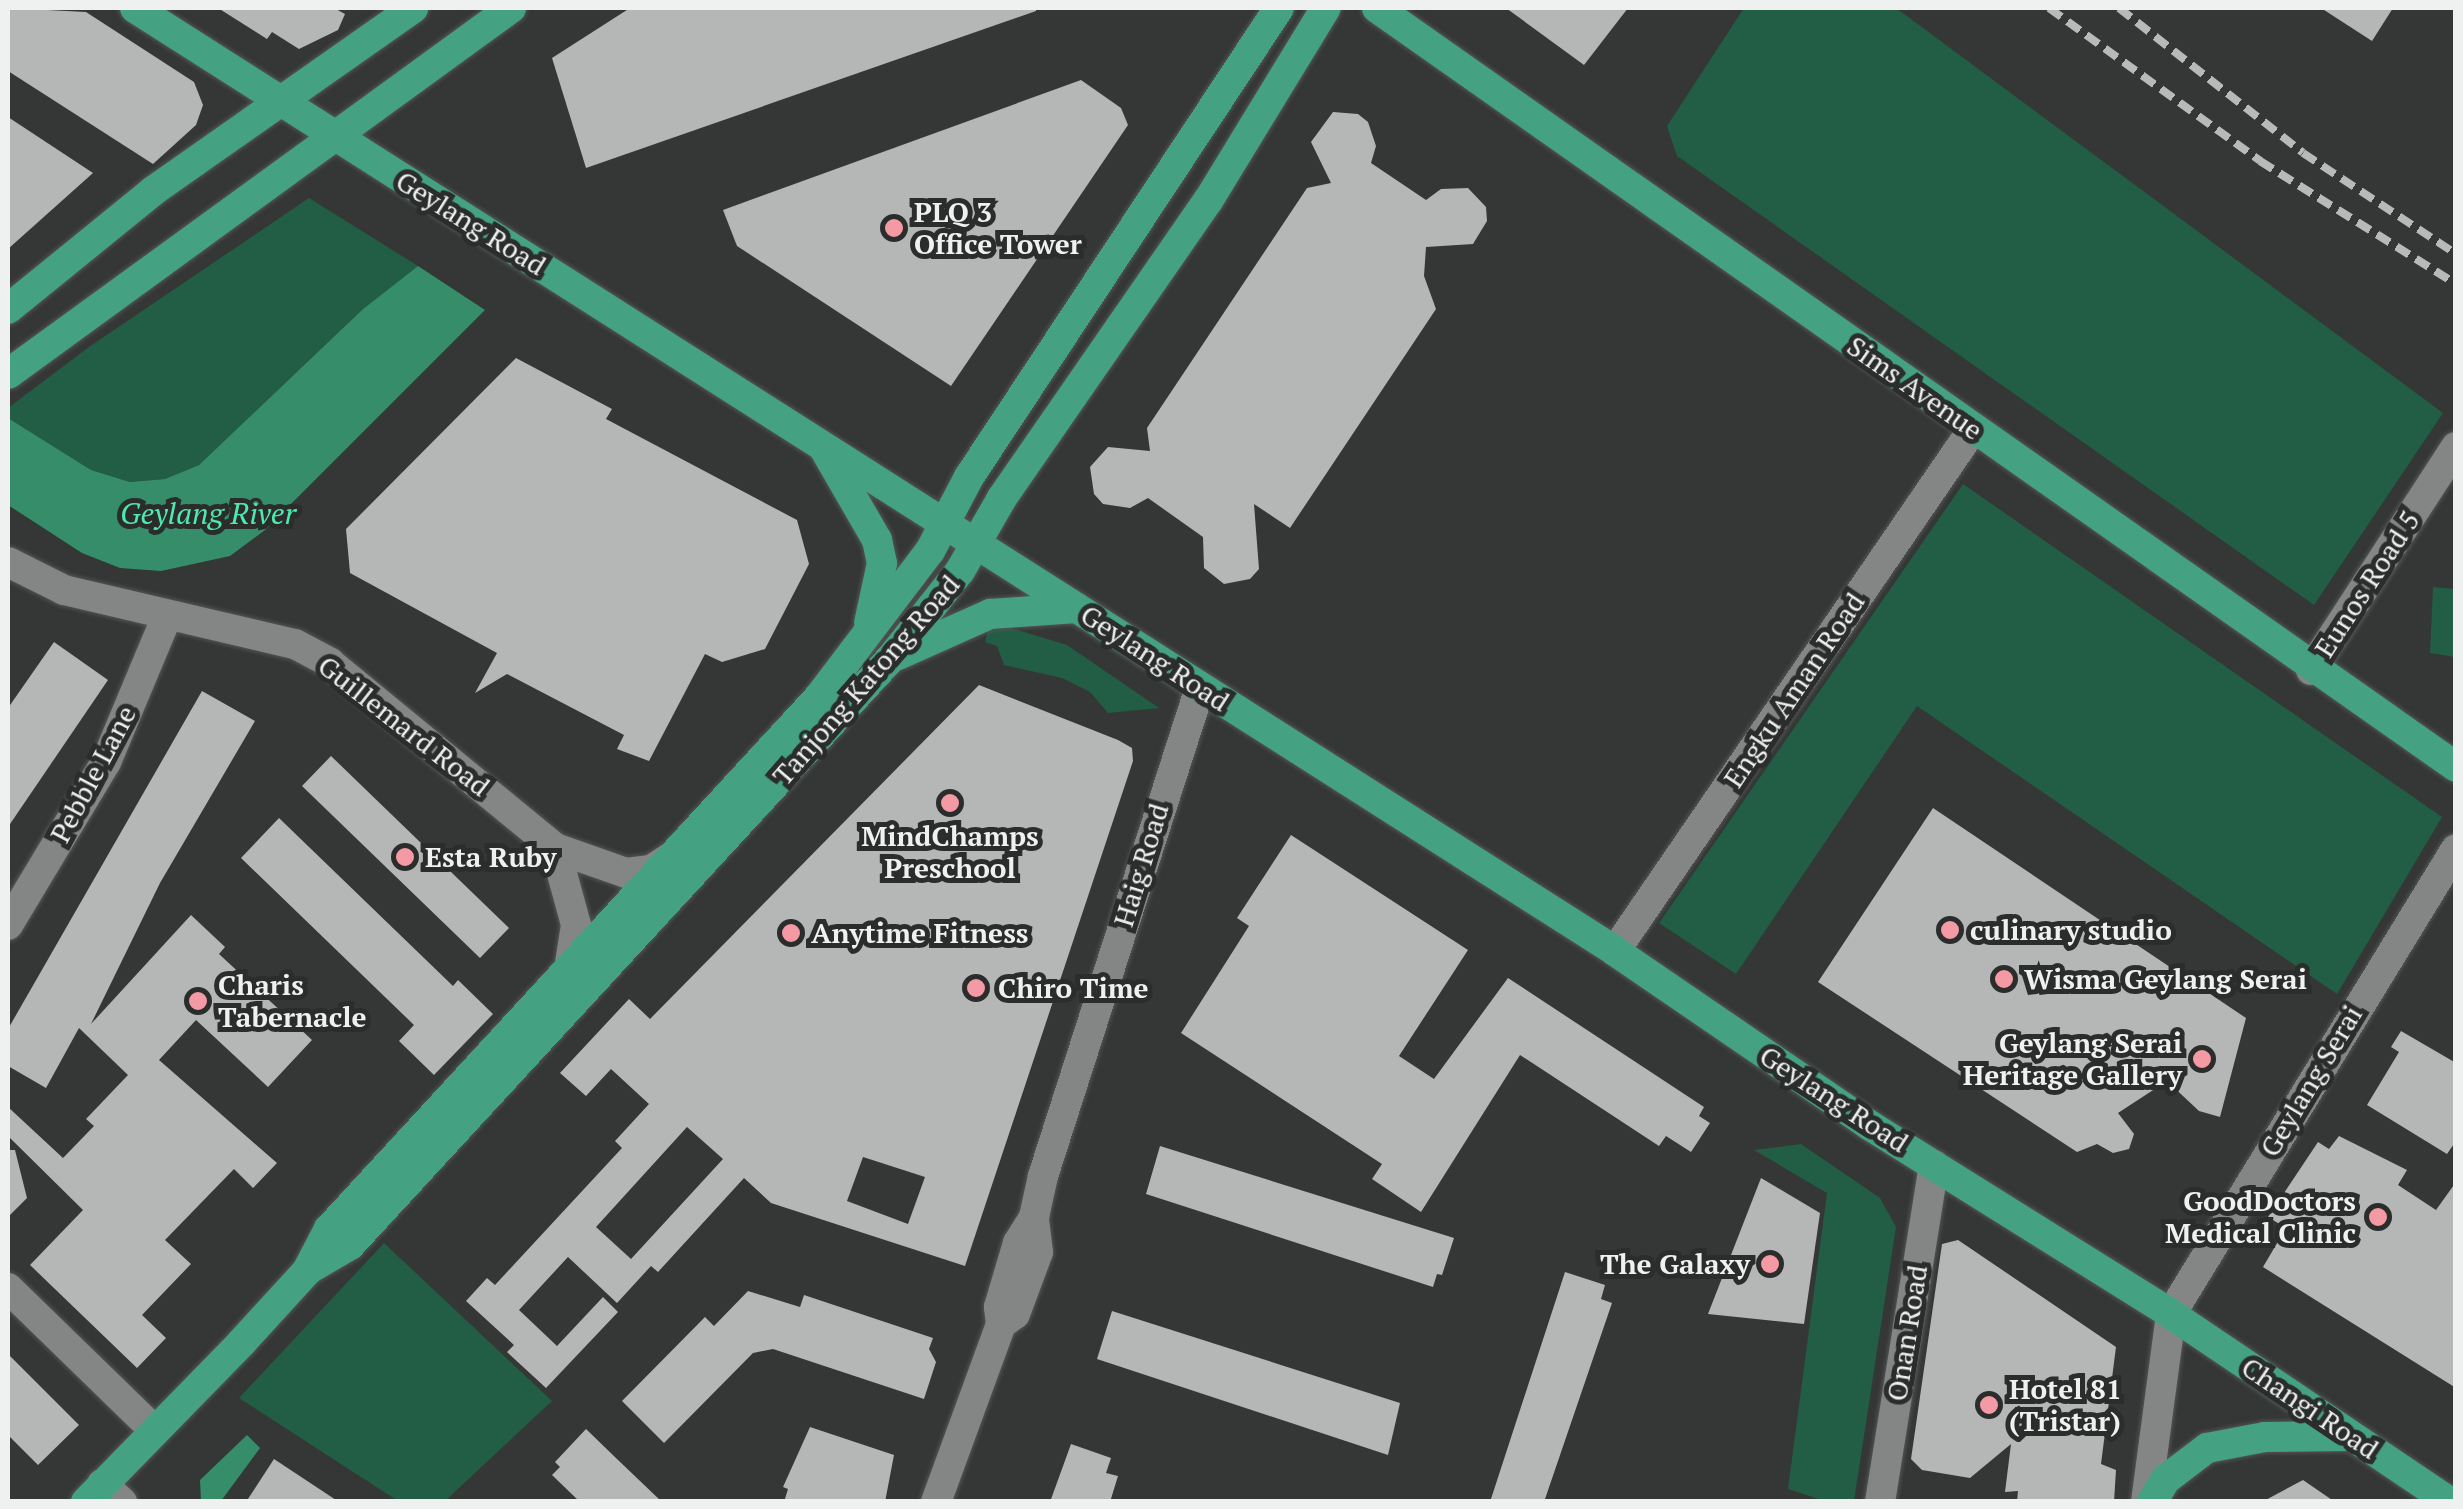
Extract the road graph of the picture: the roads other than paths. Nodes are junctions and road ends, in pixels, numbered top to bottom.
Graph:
1 (135, 8) edge
2 (412, 8) edge
3 (510, 8) edge
4 (1279, 8) edge
5 (1326, 8) edge
6 (1377, 8) edge
7 (280, 98) junction
8 (334, 136) junction
9 (8, 309) edge
10 (8, 374) edge
11 (1973, 429) junction
12 (820, 443) junction
13 (2456, 447) edge
14 (945, 522) junction
15 (975, 542) junction
16 (8, 544) edge
17 (8, 562) edge
18 (64, 590) junction
19 (1077, 608) junction
20 (168, 616) junction
21 (862, 640) junction
22 (891, 658) junction
23 (2312, 670) junction
24 (1200, 688) junction
25 (2456, 767) edge
26 (555, 848) junction
27 (681, 850) junction
28 (2456, 850) edge
29 (8, 925) edge
30 (1615, 951) junction
31 (569, 970) junction
32 (1934, 1166) junction
33 (306, 1271) junction
34 (8, 1288) edge
35 (2171, 1314) junction
36 (154, 1430) junction
37 (2351, 1436) junction
38 (103, 1496) edge
39 (936, 1502) edge
40 (1880, 1502) edge
41 (2149, 1502) edge
42 (2450, 1502) edge

1 - 7 main road, Geylang Road
2 - 7 main road
3 - 8 main road
4 - 14 main road, Tanjong Katong Road
5 - 15 main road, Tanjong Katong Road
6 - 11 main road, Sims Avenue
7 - 8 main road, Geylang Road
7 - 9 main road
8 - 10 main road
8 - 12 main road, Geylang Road
11 - 23 main road, Sims Avenue
11 - 30 street, Engku Aman Road
12 - 14 main road, Geylang Road
12 - 21 main road
13 - 23 street, Eunos Road 5
14 - 15 main road, Geylang Road
14 - 21 main road, Tanjong Katong Road
15 - 19 main road, Geylang Road
15 - 22 main road, Tanjong Katong Road
16 - 18 street, Guillemard Road
17 - 18 street, Guillemard Road
18 - 20 street, Guillemard Road
19 - 22 main road
19 - 24 main road, Geylang Road
20 - 26 street, Guillemard Road
20 - 29 street, Pebble Lane
21 - 27 main road, Tanjong Katong Road
22 - 33 main road, Tanjong Katong Road
23 - 25 main road, Sims Avenue
24 - 30 main road, Geylang Road
24 - 39 street, Haig Road
26 - 27 street, Guillemard Road
26 - 31 street
27 - 31 main road, Tanjong Katong Road
28 - 35 street, Geylang Serai
30 - 32 main road, Geylang Road
31 - 33 main road, Tanjong Katong Road
32 - 35 main road, Geylang Road
32 - 40 street, Onan Road
33 - 36 main road, Tanjong Katong Road
34 - 36 street
35 - 37 main road, Changi Road
35 - 41 street
36 - 38 main road, Tanjong Katong Road
37 - 41 main road
37 - 42 main road, Changi Road

